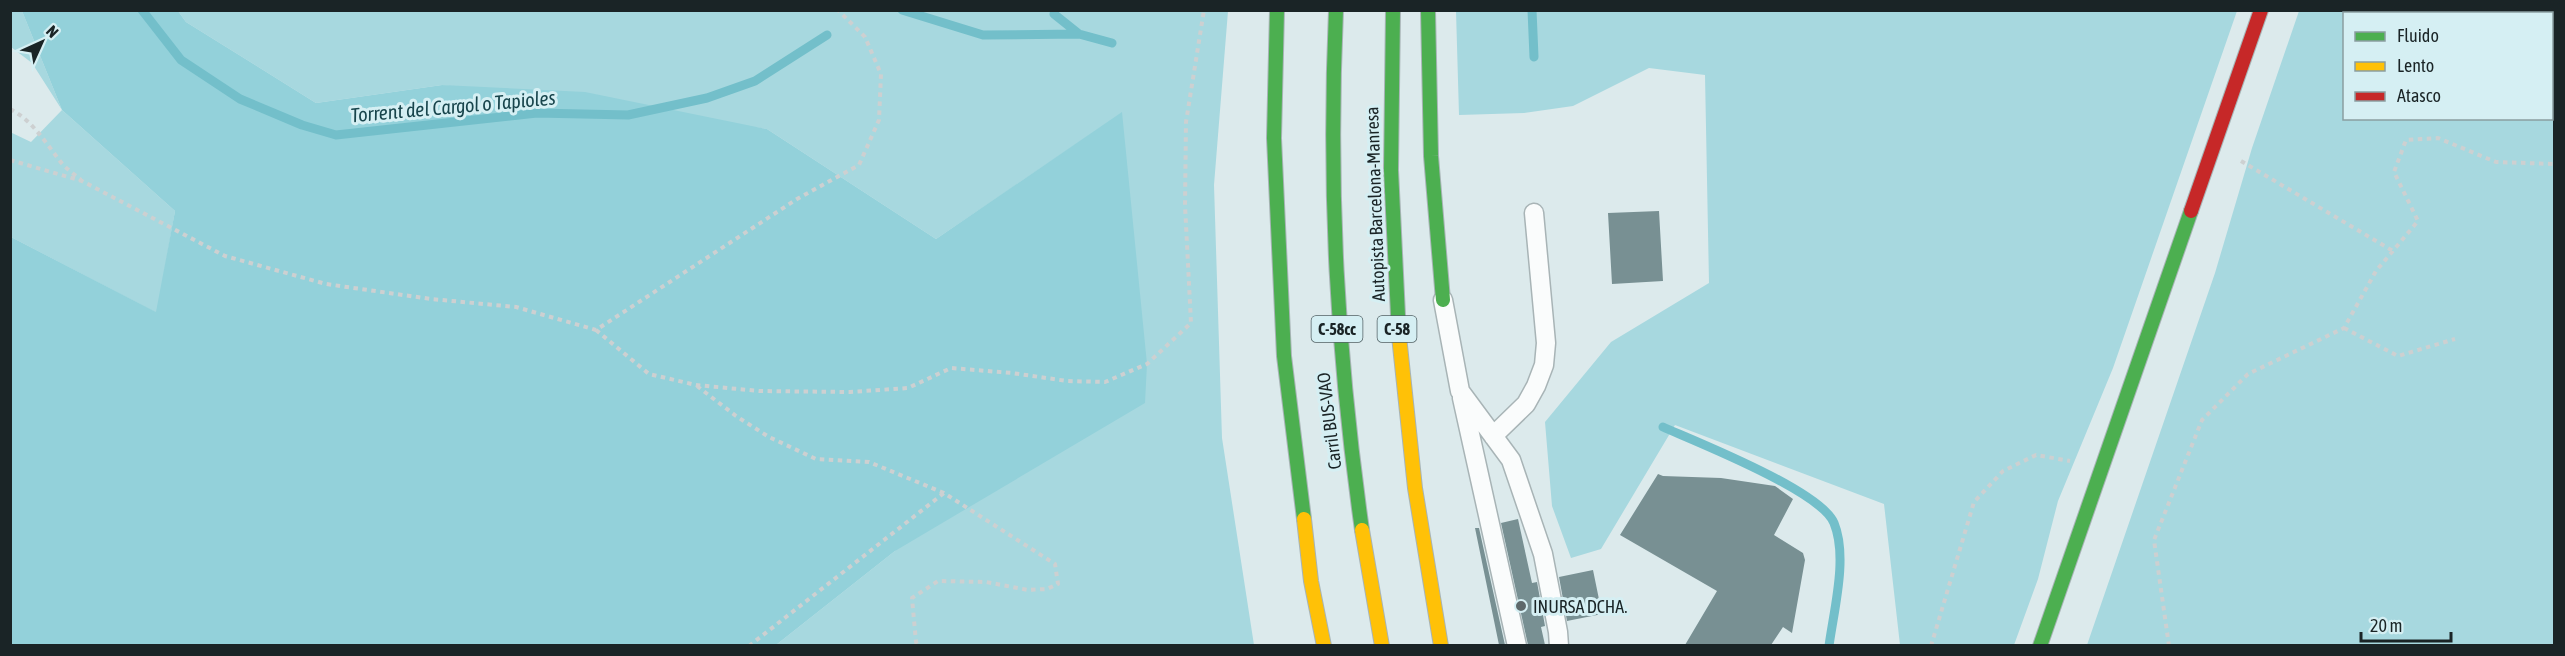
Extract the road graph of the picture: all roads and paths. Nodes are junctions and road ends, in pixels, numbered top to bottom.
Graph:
1 (838, 10) edge
2 (1204, 10) edge
3 (1277, 10) edge
4 (1336, 10) edge
5 (1393, 10) edge
6 (1428, 10) edge
7 (2260, 10) edge
8 (10, 109) edge
9 (2232, 156) dead end
10 (10, 160) edge
11 (2554, 164) edge
12 (82, 181) junction
13 (1534, 213) dead end
14 (2393, 251) junction
15 (1443, 300) joint
16 (2344, 328) junction
17 (596, 330) junction
18 (2455, 339) dead end
19 (696, 385) junction
20 (1460, 391) junction
21 (1493, 436) junction
22 (2098, 481) junction
23 (944, 493) junction
24 (749, 645) edge
25 (918, 645) edge
26 (1324, 645) edge
27 (1382, 645) edge
28 (1441, 645) edge
29 (1517, 645) edge
30 (1559, 645) edge
31 (1931, 645) edge
32 (2040, 645) edge
33 (2169, 645) edge

1 - 17 path
2 - 19 path
3 - 26 main road
4 - 27 main road, Carril BUS-VAO / C-58cc
5 - 28 main road, Autopista Barcelona-Manresa / C-58
6 - 15 main road
7 - 22 main road
8 - 12 path
9 - 14 path
10 - 12 path
11 - 14 path
12 - 17 path
13 - 21 lane
14 - 16 path
15 - 20 lane
16 - 18 path
16 - 33 path
17 - 19 path
19 - 23 path
20 - 21 lane
20 - 29 lane
21 - 30 lane
22 - 31 path
22 - 32 main road
23 - 24 path
23 - 25 path

